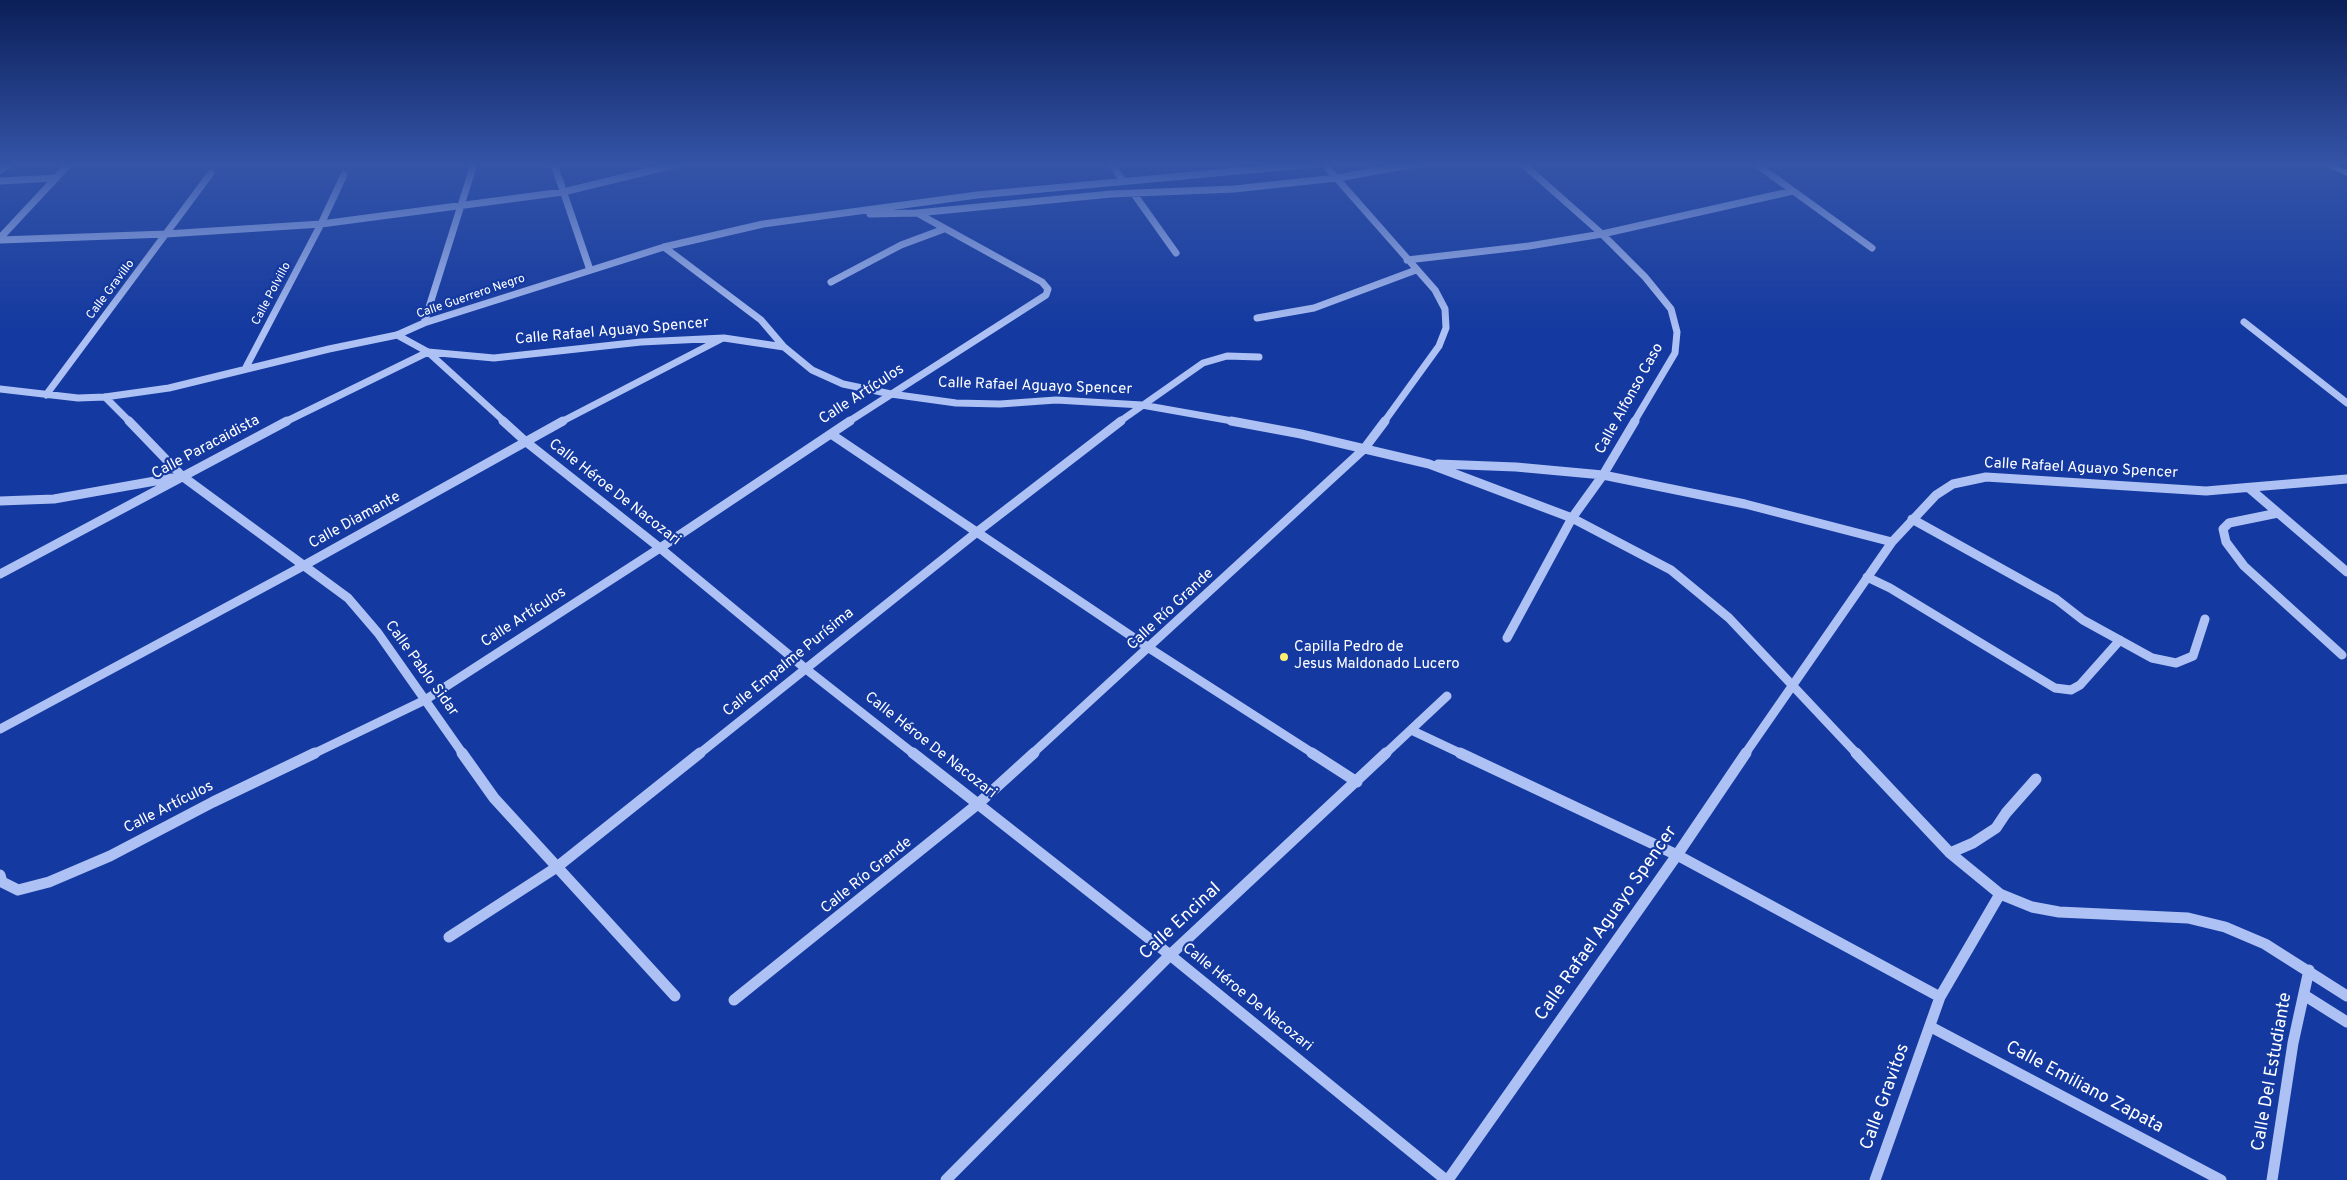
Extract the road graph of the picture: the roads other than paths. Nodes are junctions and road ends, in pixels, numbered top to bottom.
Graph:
1 (18, 219) edge
2 (177, 219) edge
3 (324, 219) edge
4 (356, 219) edge
5 (456, 219) edge
6 (572, 219) edge
7 (802, 219) edge
8 (927, 219) edge
9 (1152, 219) edge
10 (1372, 219) edge
11 (1585, 219) edge
12 (1668, 219) edge
13 (1831, 219) edge
14 (322, 224) junction
15 (944, 229) junction
16 (166, 234) junction
17 (1602, 234) junction
18 (0, 239) edge
19 (664, 247) junction
20 (1872, 248) dead end
21 (1176, 253) dead end
22 (1407, 260) junction
23 (590, 270) junction
24 (1416, 270) junction
25 (830, 282) dead end
26 (1257, 318) dead end
27 (2244, 322) dead end
28 (424, 323) junction
29 (396, 335) junction
30 (724, 338) junction
31 (784, 347) junction
32 (428, 352) junction
33 (1259, 357) dead end
34 (245, 369) junction
35 (0, 389) edge
36 (891, 394) junction
37 (46, 395) junction
38 (105, 397) junction
39 (2347, 403) edge
40 (1142, 405) junction
41 (831, 434) junction
42 (525, 441) junction
43 (1364, 450) junction
44 (1429, 464) junction
45 (1602, 475) junction
46 (182, 476) junction
47 (2347, 479) edge
48 (2249, 488) junction
49 (0, 500) edge
50 (2278, 513) junction
51 (1572, 518) junction
52 (1912, 519) junction
53 (977, 532) junction
54 (1892, 542) junction
55 (660, 548) junction
56 (303, 566) junction
57 (2347, 572) edge
58 (0, 574) edge
59 (1867, 577) junction
60 (2206, 619) dead end
61 (1507, 638) dead end
62 (2120, 640) junction
63 (1149, 648) junction
64 (2342, 655) dead end
65 (806, 669) junction
66 (1791, 685) junction
67 (1447, 696) dead end
68 (425, 700) junction
69 (0, 729) edge
70 (1411, 730) junction
71 (2036, 779) dead end
72 (1357, 782) junction
73 (979, 803) junction
74 (1950, 853) junction
75 (1677, 856) junction
76 (557, 867) junction
77 (0, 875) edge
78 (2000, 894) junction
79 (449, 937) dead end
80 (1170, 955) junction
81 (2309, 970) junction
82 (2304, 995) junction
83 (675, 996) dead end
84 (2347, 996) edge
85 (1940, 997) junction
86 (734, 1000) dead end
87 (2347, 1022) edge
88 (1930, 1027) junction
89 (946, 1180) edge
90 (1447, 1180) edge
91 (1875, 1180) edge
92 (2221, 1180) edge
93 (2272, 1180) edge

1 - 18 street
2 - 16 street, Calle Gravillo
3 - 14 street, Calle Polvillo
4 - 14 street
5 - 28 street
6 - 23 street
7 - 19 street, Calle Guerrero Negro
8 - 15 street
9 - 21 street
10 - 22 street, Calle Río Grande
11 - 17 street, Calle Alfonso Caso
12 - 17 street
13 - 20 street
14 - 16 street
14 - 34 street, Calle Polvillo
15 - 25 street
15 - 36 street, Calle Artículos
16 - 18 street
16 - 37 street, Calle Gravillo
17 - 22 street
17 - 45 street, Calle Alfonso Caso
19 - 23 street, Calle Guerrero Negro
19 - 31 street
22 - 24 street, Calle Río Grande
23 - 28 street, Calle Guerrero Negro
24 - 26 street
24 - 43 street, Calle Río Grande
27 - 39 street
28 - 29 street, Calle Guerrero Negro
29 - 32 street, Calle Héroe De Nacozari
29 - 34 street, Calle Guerrero Negro
30 - 31 street, Calle Rafael Aguayo Spencer
30 - 32 street, Calle Rafael Aguayo Spencer
30 - 42 street, Calle Diamante
31 - 36 street, Calle Rafael Aguayo Spencer
32 - 42 street, Calle Héroe De Nacozari
32 - 46 street, Calle Paracaidista
33 - 40 street, Calle Empalme Purísima
34 - 38 street, Calle Guerrero Negro
35 - 37 street
36 - 40 street, Calle Rafael Aguayo Spencer
36 - 41 street, Calle Artículos
37 - 38 street
38 - 46 street, Calle Pablo Sidar
40 - 43 street, Calle Rafael Aguayo Spencer
40 - 53 street, Calle Empalme Purísima
41 - 53 street
41 - 55 street, Calle Artículos
42 - 55 street, Calle Héroe De Nacozari
42 - 56 street, Calle Diamante
43 - 44 street, Calle Rafael Aguayo Spencer
43 - 63 street, Calle Río Grande
44 - 45 street
44 - 51 street, Calle Rafael Aguayo Spencer
45 - 51 street, Calle Alfonso Caso
45 - 54 street
46 - 49 street
46 - 56 street, Calle Pablo Sidar
46 - 58 street, Calle Paracaidista
47 - 48 street, Calle Rafael Aguayo Spencer
48 - 50 street
48 - 52 street, Calle Rafael Aguayo Spencer
50 - 57 street
50 - 64 street
51 - 61 street, Calle Alfonso Caso
51 - 66 street, Calle Rafael Aguayo Spencer
52 - 54 street, Calle Rafael Aguayo Spencer
52 - 62 street
53 - 63 street
53 - 65 street, Calle Empalme Purísima
54 - 59 street, Calle Rafael Aguayo Spencer
55 - 65 street, Calle Héroe De Nacozari
55 - 68 street, Calle Artículos
56 - 68 street, Calle Pablo Sidar
56 - 69 street, Calle Diamante
59 - 62 street
59 - 66 street, Calle Rafael Aguayo Spencer
60 - 62 street
63 - 72 street
63 - 73 street, Calle Río Grande
65 - 73 street, Calle Héroe De Nacozari
65 - 76 street, Calle Empalme Purísima
66 - 74 street, Calle Rafael Aguayo Spencer
66 - 75 street, Calle Rafael Aguayo Spencer
67 - 70 street, Calle Encinal
68 - 76 street, Calle Pablo Sidar
68 - 77 street, Calle Artículos
70 - 72 street, Calle Encinal
70 - 75 street
71 - 74 street
72 - 80 street, Calle Encinal
73 - 80 street, Calle Héroe De Nacozari
73 - 86 street, Calle Río Grande
74 - 78 street, Calle Rafael Aguayo Spencer
75 - 85 street
75 - 90 street, Calle Rafael Aguayo Spencer
76 - 79 street, Calle Empalme Purísima
76 - 83 street, Calle Pablo Sidar
78 - 81 street, Calle Rafael Aguayo Spencer
78 - 85 street, Calle Gravitos
80 - 89 street, Calle Encinal
80 - 90 street, Calle Héroe De Nacozari
81 - 82 street, Calle Del Estudiante
81 - 84 street, Calle Rafael Aguayo Spencer
82 - 87 street
82 - 93 street, Calle Del Estudiante
85 - 88 street, Calle Gravitos
88 - 91 street, Calle Gravitos
88 - 92 street, Calle Emiliano Zapata

